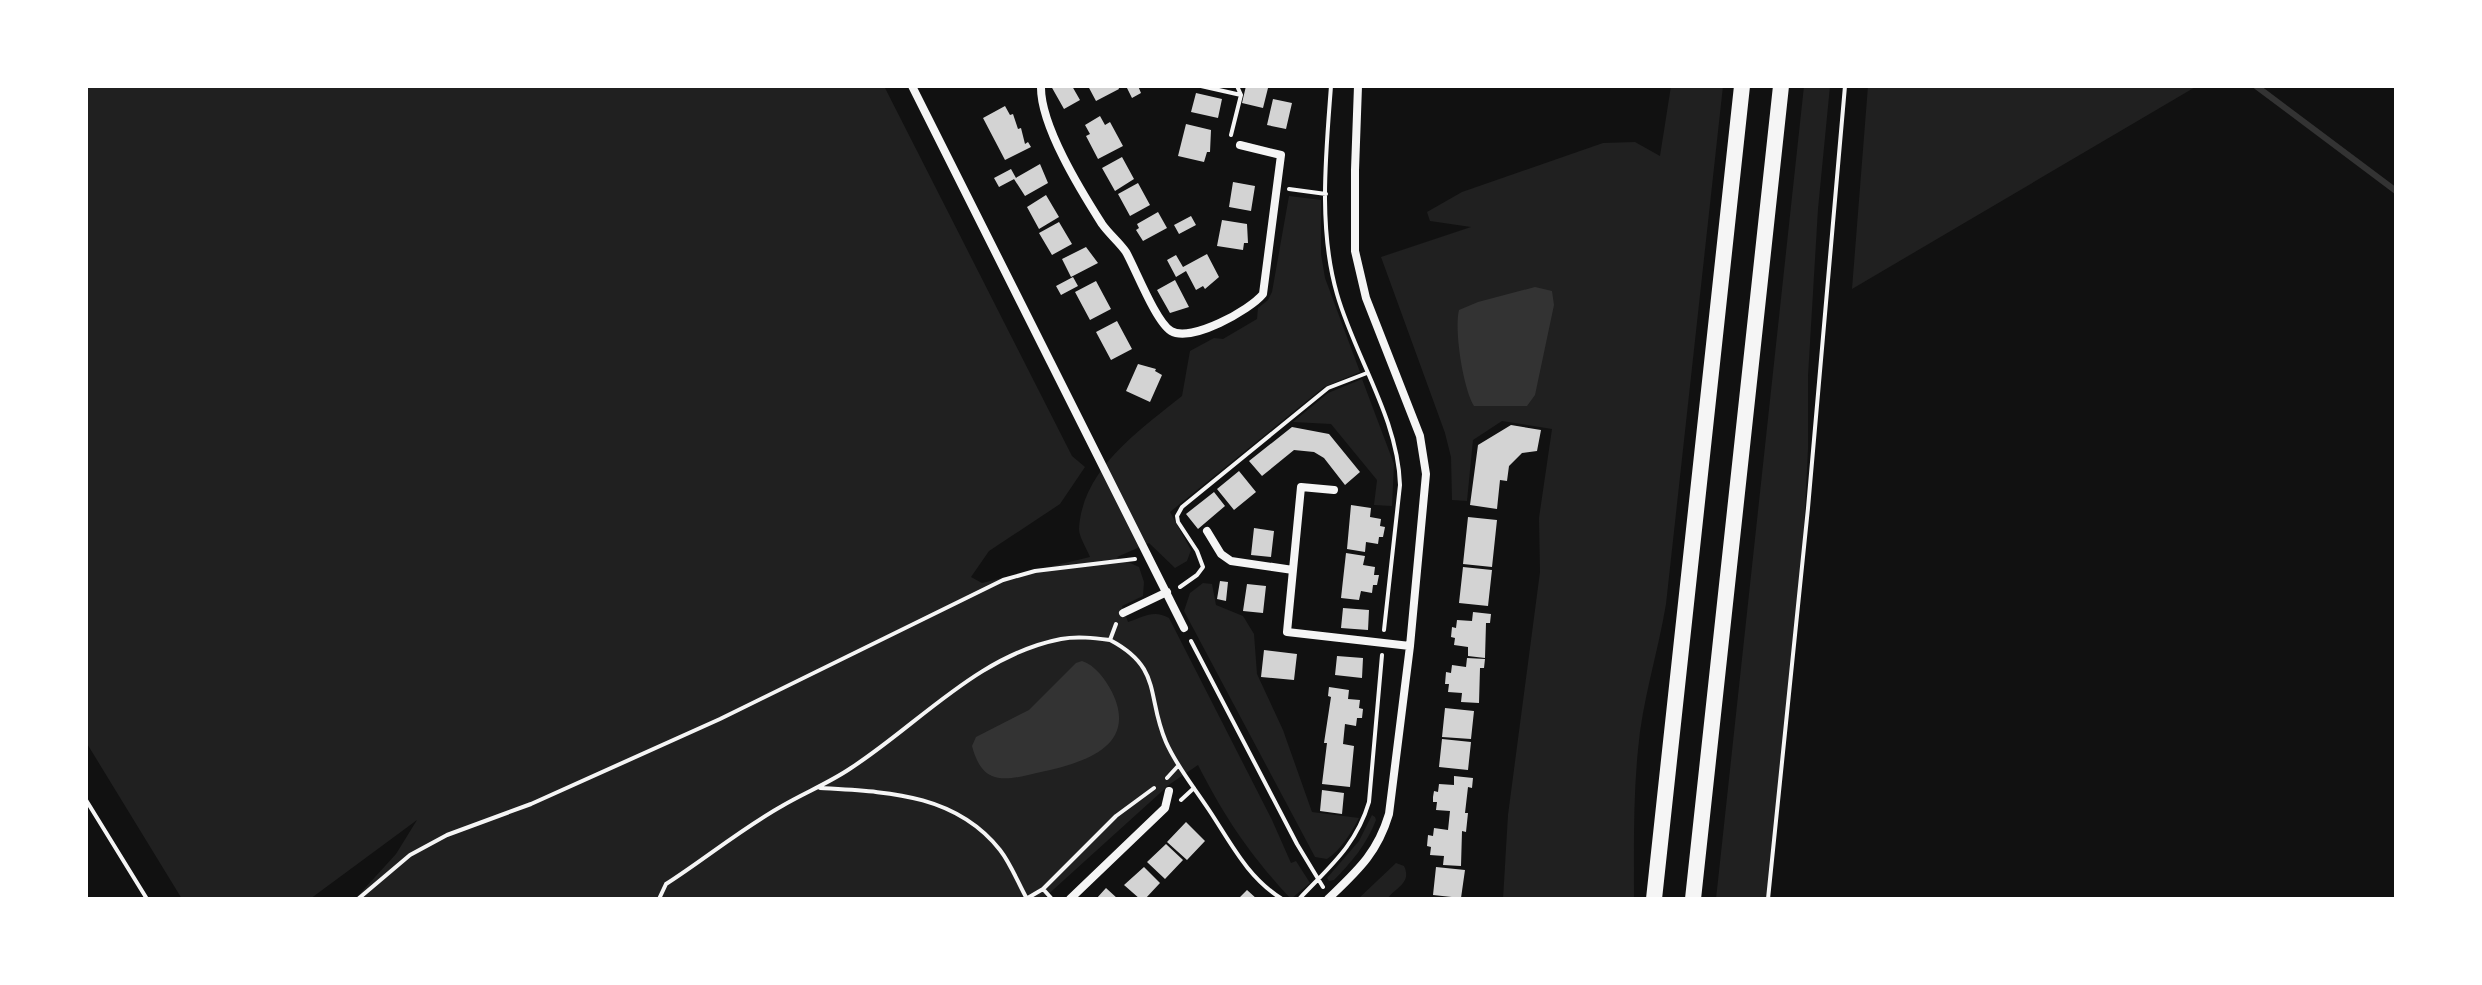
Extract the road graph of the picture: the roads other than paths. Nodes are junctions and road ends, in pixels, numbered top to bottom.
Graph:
1 (912, 86) edge
2 (1041, 86) edge
3 (1358, 86) edge
4 (1742, 86) edge
5 (1781, 86) edge
6 (1240, 145) road end
7 (1334, 490) dead end
8 (1207, 531) dead end
9 (1293, 570) junction
10 (1167, 593) junction
11 (1123, 613) road end
12 (1184, 628) road end
13 (1410, 646) junction
14 (1169, 791) dead end
15 (1328, 898) edge
16 (1070, 899) edge
17 (1654, 899) edge
18 (1693, 899) edge

1 - 10 street
2 - 6 street
3 - 13 street
4 - 17 highway
5 - 18 highway
7 - 9 street
8 - 9 street
9 - 13 street
10 - 11 street
10 - 12 street
13 - 15 street
14 - 16 street

